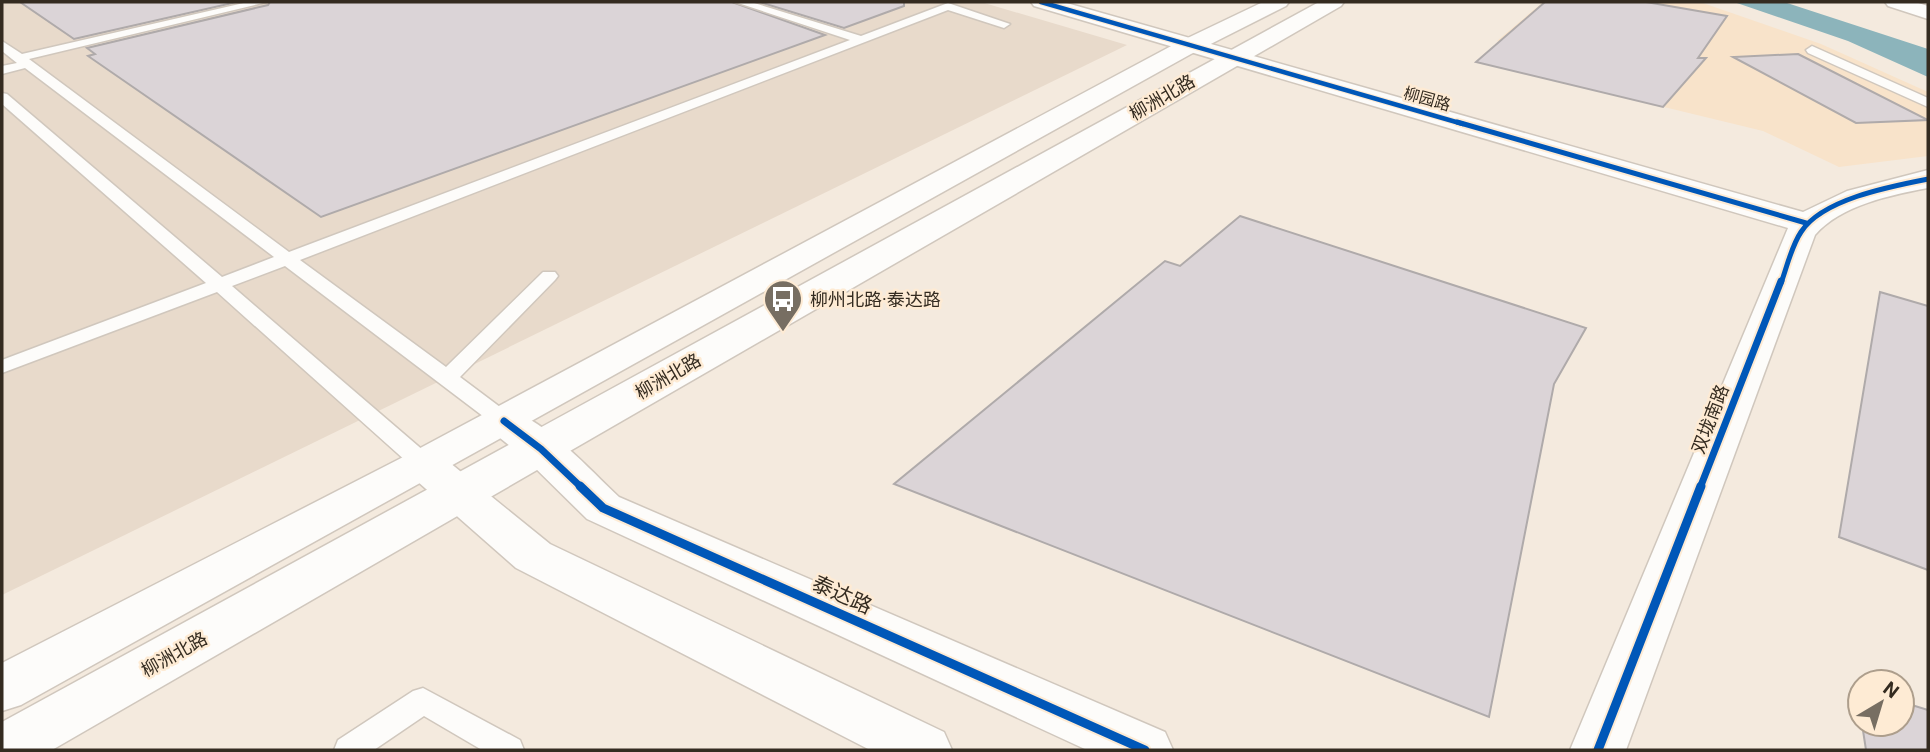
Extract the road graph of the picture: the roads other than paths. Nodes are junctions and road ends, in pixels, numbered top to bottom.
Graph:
1 (261, 2) edge
2 (740, 2) edge
3 (1041, 2) edge
4 (1071, 2) edge
5 (1279, 2) edge
6 (1334, 2) edge
7 (1895, 2) edge
8 (1920, 2) edge
9 (1928, 4) edge
10 (1928, 13) edge
11 (1004, 24) dead end
12 (862, 40) junction
13 (1217, 48) junction
14 (1812, 50) dead end
15 (12, 54) edge
16 (2, 71) edge
17 (2, 97) edge
18 (1928, 103) edge
19 (1928, 179) edge
20 (1814, 217) junction
21 (288, 260) junction
22 (549, 276) dead end
23 (219, 285) junction
24 (2, 367) edge
25 (447, 378) junction
26 (522, 435) junction
27 (443, 479) junction
28 (2, 689) edge
29 (2, 750) edge
30 (349, 750) edge
31 (509, 750) edge
32 (924, 750) edge
33 (1145, 750) edge
34 (1598, 750) edge

1 - 15 lane
2 - 12 lane
3 - 13 street, 柳园路
4 - 13 street, 柳园路
5 - 13 street, 柳洲北路
6 - 13 street, 柳洲北路
7 - 10 street
8 - 9 street
11 - 12 lane
12 - 21 lane
13 - 20 street, 柳园路
13 - 26 street, 柳洲北路
14 - 18 lane
15 - 16 lane
15 - 21 lane
17 - 23 lane
19 - 20 street
20 - 34 street, 双垅南路
21 - 23 lane
21 - 25 lane
22 - 25 lane
23 - 24 lane
23 - 27 lane
25 - 26 lane
26 - 27 street, 柳洲北路
26 - 33 street, 泰达路
27 - 28 street, 柳洲北路
27 - 29 street, 柳洲北路
27 - 32 street
30 - 31 lane

